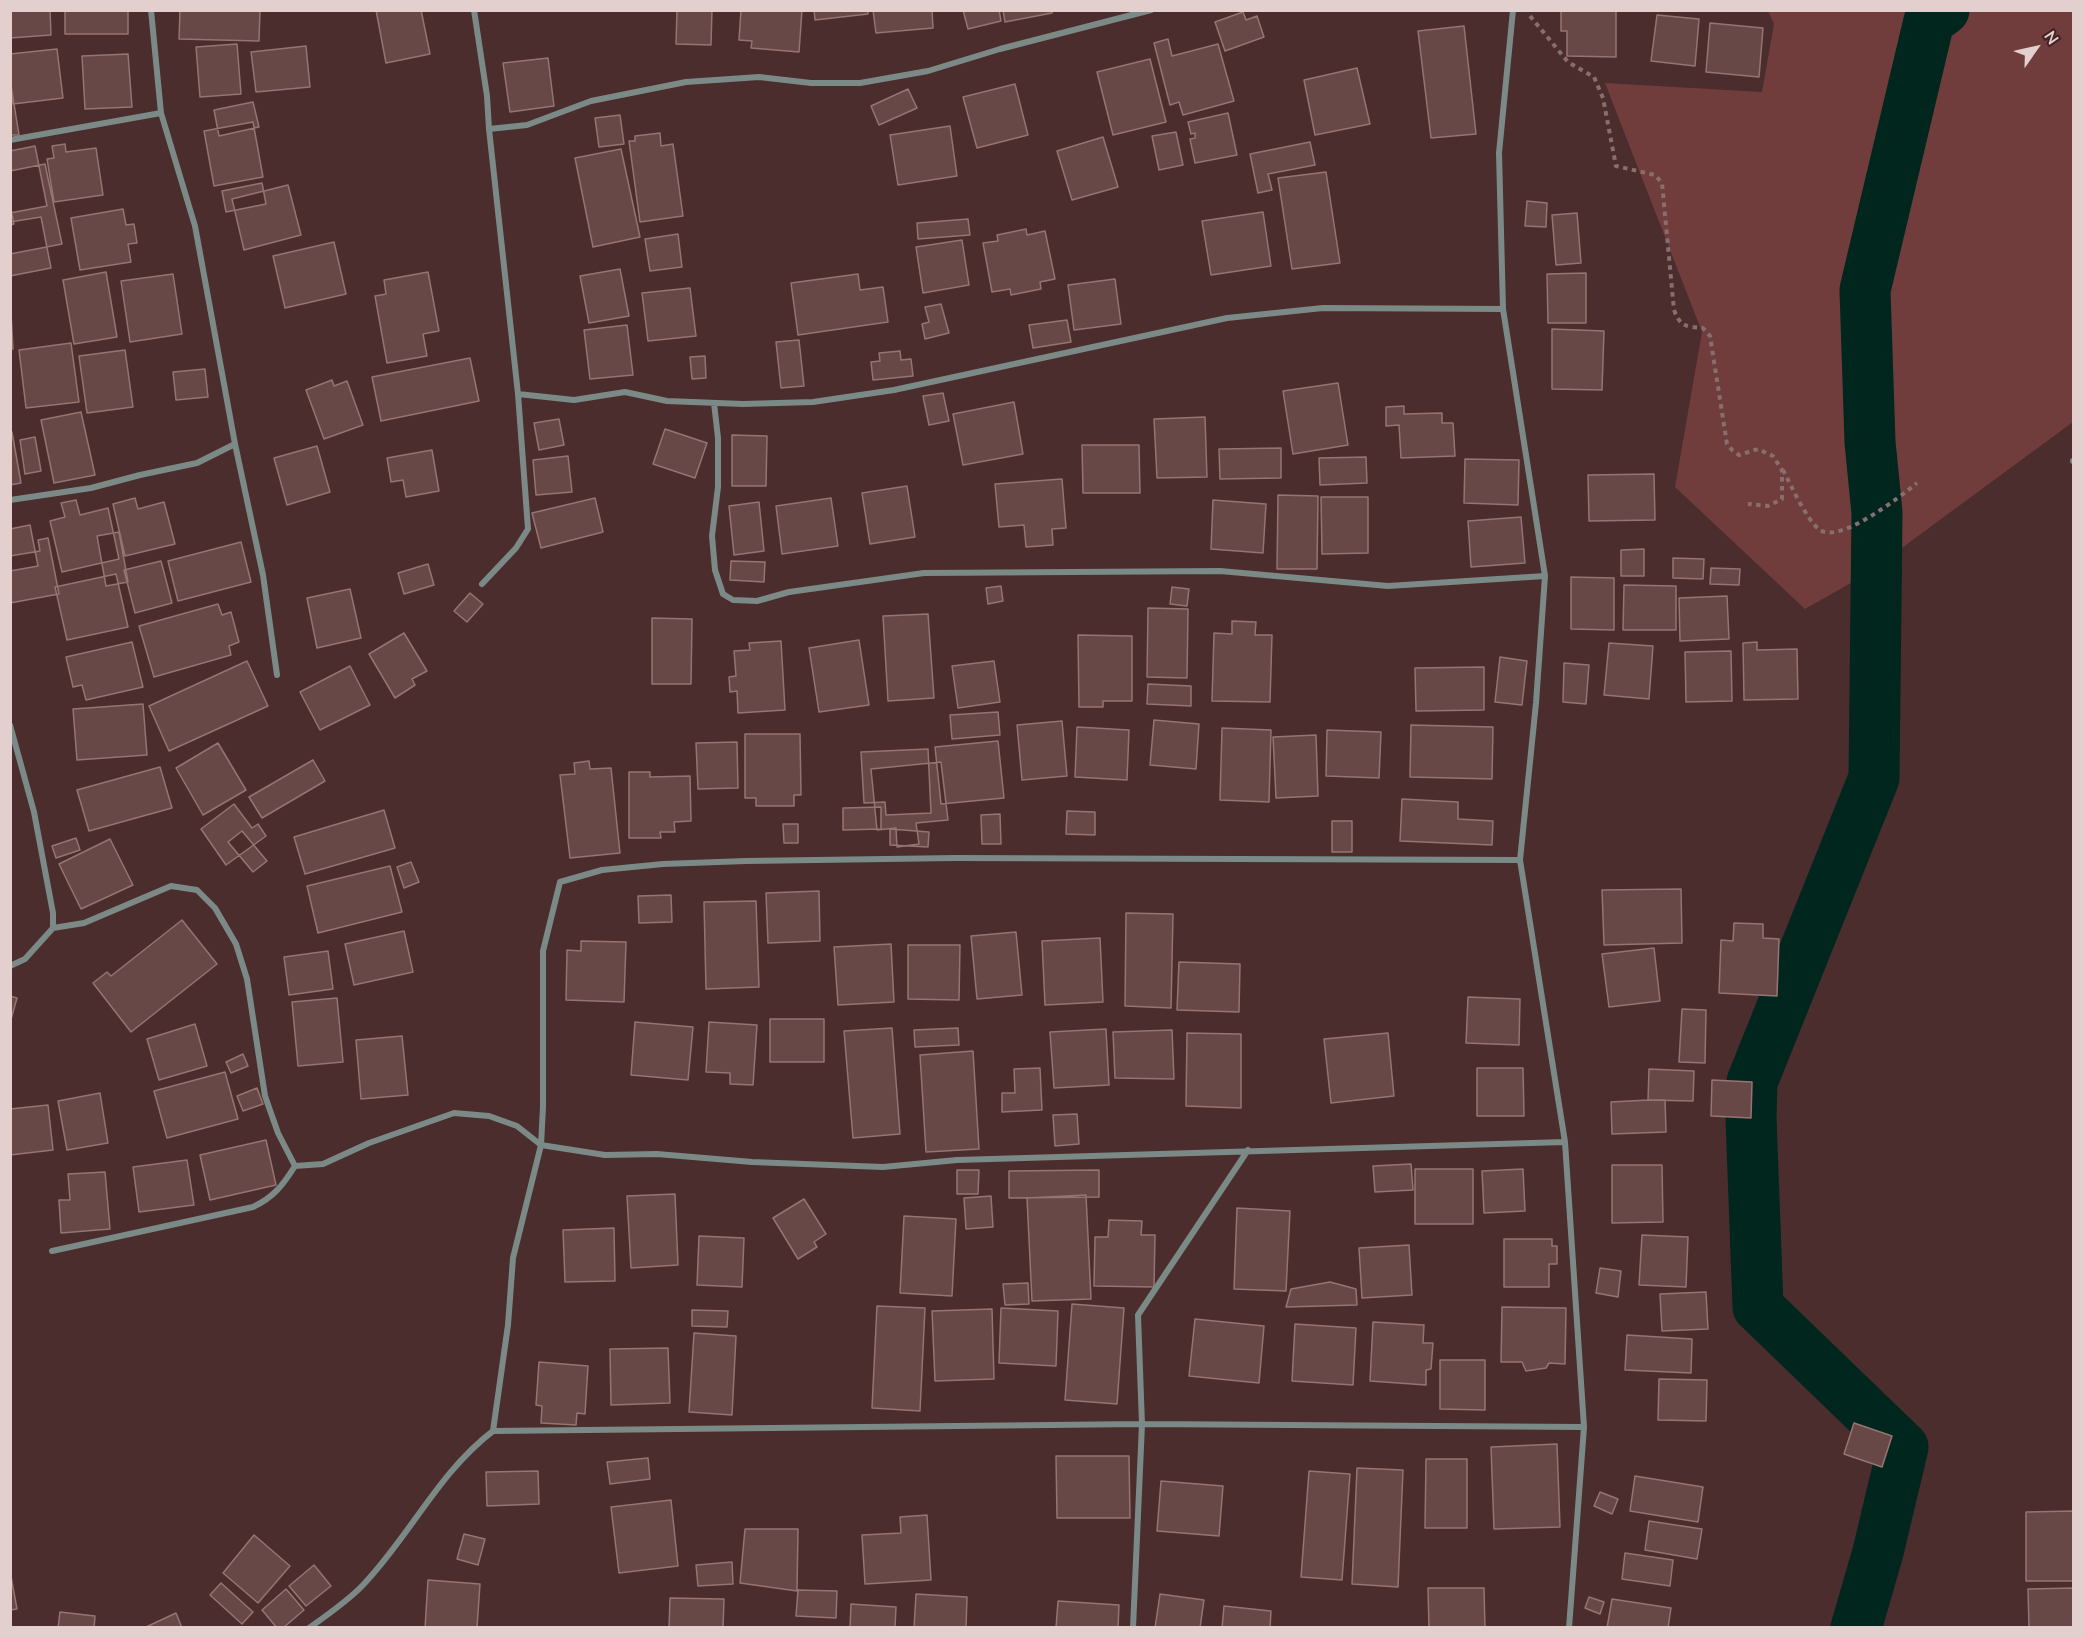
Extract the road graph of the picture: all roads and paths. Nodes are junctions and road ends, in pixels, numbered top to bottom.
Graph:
1 (151, 10) edge
2 (474, 10) edge
3 (1151, 10) edge
4 (1513, 10) edge
5 (1526, 10) edge
6 (161, 113) junction
7 (489, 129) junction
8 (10, 140) edge
9 (1503, 309) junction
10 (518, 394) junction
11 (714, 403) junction
12 (235, 444) junction
13 (1782, 470) junction
14 (1917, 483) dead end
15 (10, 500) edge
16 (1748, 504) dead end
17 (1545, 576) junction
18 (482, 584) dead end
19 (277, 675) dead end
20 (10, 725) edge
21 (1520, 860) junction
22 (53, 928) junction
23 (10, 966) edge
24 (1565, 1142) junction
25 (541, 1145) junction
26 (1248, 1150) junction
27 (295, 1166) junction
28 (52, 1251) dead end
29 (1142, 1424) junction
30 (1584, 1427) junction
31 (493, 1431) junction
32 (309, 1628) edge
33 (1133, 1628) edge
34 (1569, 1628) edge

1 - 6 street
2 - 7 street
3 - 7 street
4 - 9 street
5 - 13 path
6 - 8 street
6 - 12 street
7 - 10 street
9 - 11 street
9 - 17 street
10 - 11 street
10 - 18 street
11 - 17 street
12 - 15 street
12 - 19 street
13 - 14 path
13 - 16 path
17 - 21 street
20 - 22 street
21 - 24 street
21 - 25 street
22 - 23 street
22 - 27 street
24 - 26 street
24 - 30 street
25 - 26 street
25 - 27 street
25 - 31 street
26 - 29 street
27 - 28 street
29 - 30 street
29 - 31 street
29 - 33 street
30 - 34 street
31 - 32 street

